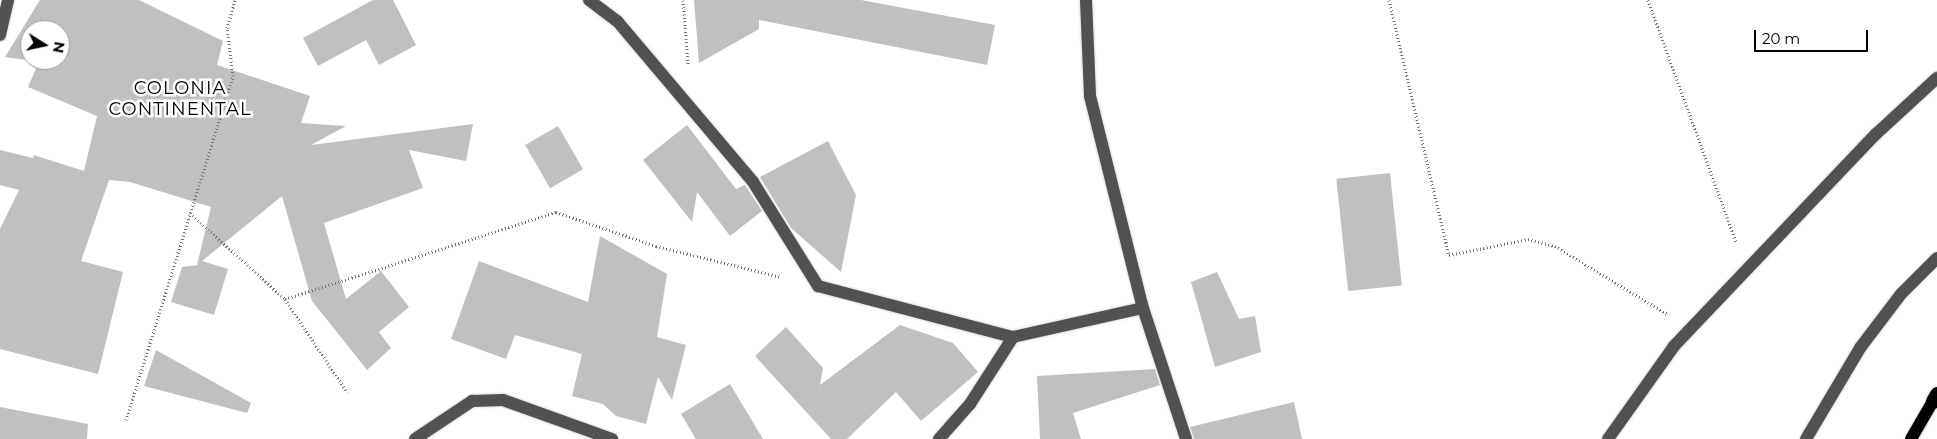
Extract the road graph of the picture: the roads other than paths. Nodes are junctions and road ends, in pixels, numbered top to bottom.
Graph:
1 (8, 0) edge
2 (589, 0) edge
3 (1086, 0) edge
4 (0, 34) edge
5 (1937, 78) edge
6 (1937, 258) edge
7 (1143, 308) junction
8 (1013, 337) junction
9 (1936, 398) edge
10 (415, 439) edge
11 (612, 439) edge
12 (940, 439) edge
13 (1186, 439) edge
14 (1608, 439) edge
15 (1806, 439) edge
16 (1912, 439) edge

1 - 4 street
2 - 8 street
3 - 7 street
5 - 14 street
6 - 15 street
7 - 8 street
7 - 13 street
8 - 12 street
9 - 16 main road
10 - 11 street

